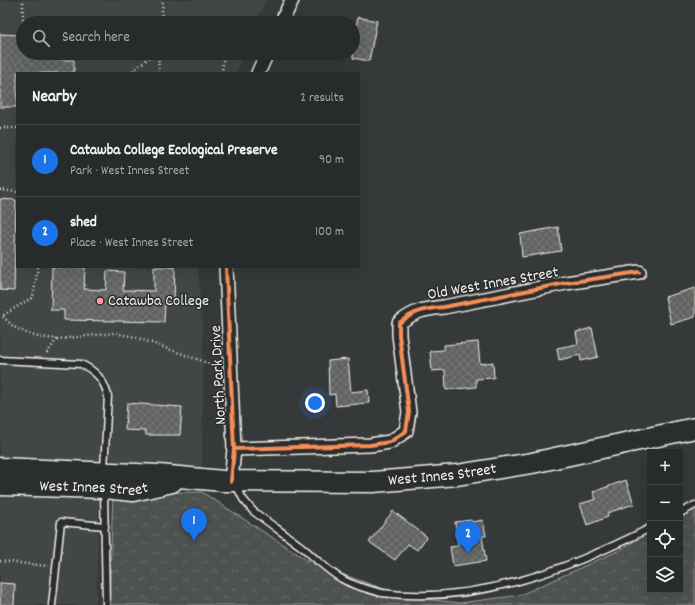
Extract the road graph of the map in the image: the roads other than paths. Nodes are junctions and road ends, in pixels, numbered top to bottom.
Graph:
1 (292, 0) edge
2 (284, 16) edge
3 (264, 60) edge
4 (258, 72) edge
5 (226, 268) edge
6 (639, 272) dead end
7 (0, 360) edge
8 (695, 428) edge
9 (234, 449) junction
10 (0, 468) edge
11 (104, 481) junction
12 (232, 482) junction
13 (0, 486) edge
14 (695, 505) edge
15 (683, 511) edge
16 (105, 526) junction
17 (647, 530) edge
18 (52, 605) edge
19 (106, 605) edge

1 - 2 street
3 - 4 street
5 - 9 street, North Park Drive
6 - 9 street, Old West Innes Street
7 - 11 lane
8 - 12 main road, West Innes Street
9 - 12 street, North Park Drive
10 - 11 main road, West Innes Street
11 - 12 main road, West Innes Street
11 - 13 main road, West Innes Street
11 - 16 lane
12 - 17 lane
14 - 15 lane
16 - 18 lane
16 - 19 lane

